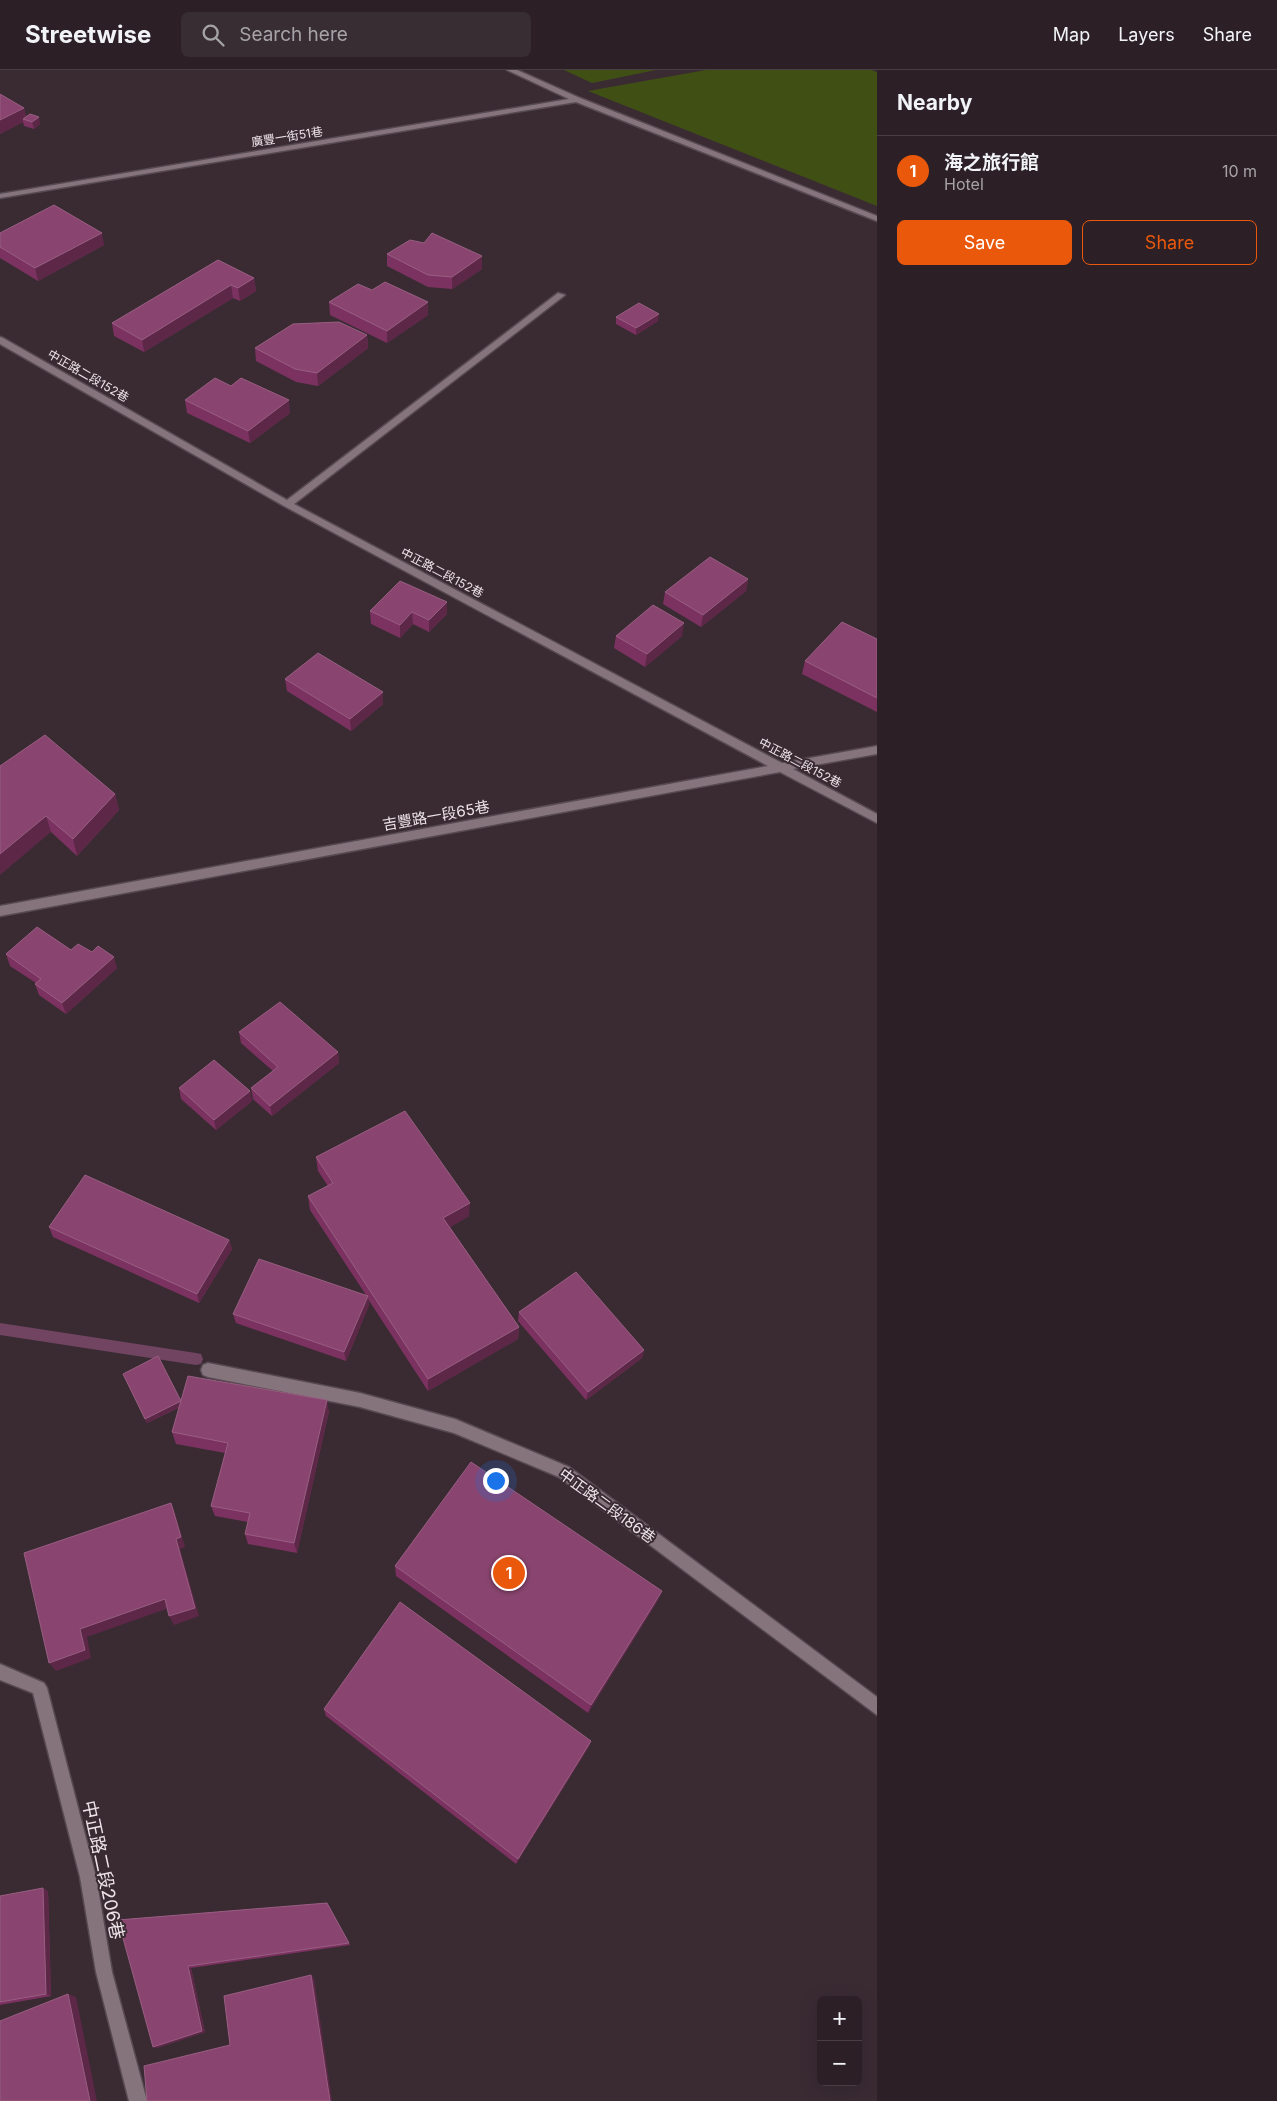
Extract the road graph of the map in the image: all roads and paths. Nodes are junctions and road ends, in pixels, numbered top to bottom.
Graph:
1 (511, 70) edge
2 (577, 100) junction
3 (0, 196) edge
4 (877, 219) edge
5 (561, 295) dead end
6 (0, 340) edge
7 (287, 504) junction
8 (877, 750) edge
9 (782, 768) junction
10 (877, 819) edge
11 (0, 911) edge
12 (208, 1370) dead end
13 (0, 1672) edge
14 (877, 1707) edge
15 (138, 2101) edge

1 - 2 street
2 - 3 street, 廣豐一街51巷
2 - 4 street
5 - 7 street
6 - 7 street, 中正路二段152巷
7 - 9 street, 中正路二段152巷
8 - 9 street, 吉豐路一段65巷
9 - 10 street, 中正路二段152巷
9 - 11 street, 吉豐路一段65巷
12 - 14 street, 中正路二段186巷
13 - 15 street, 中正路二段206巷

